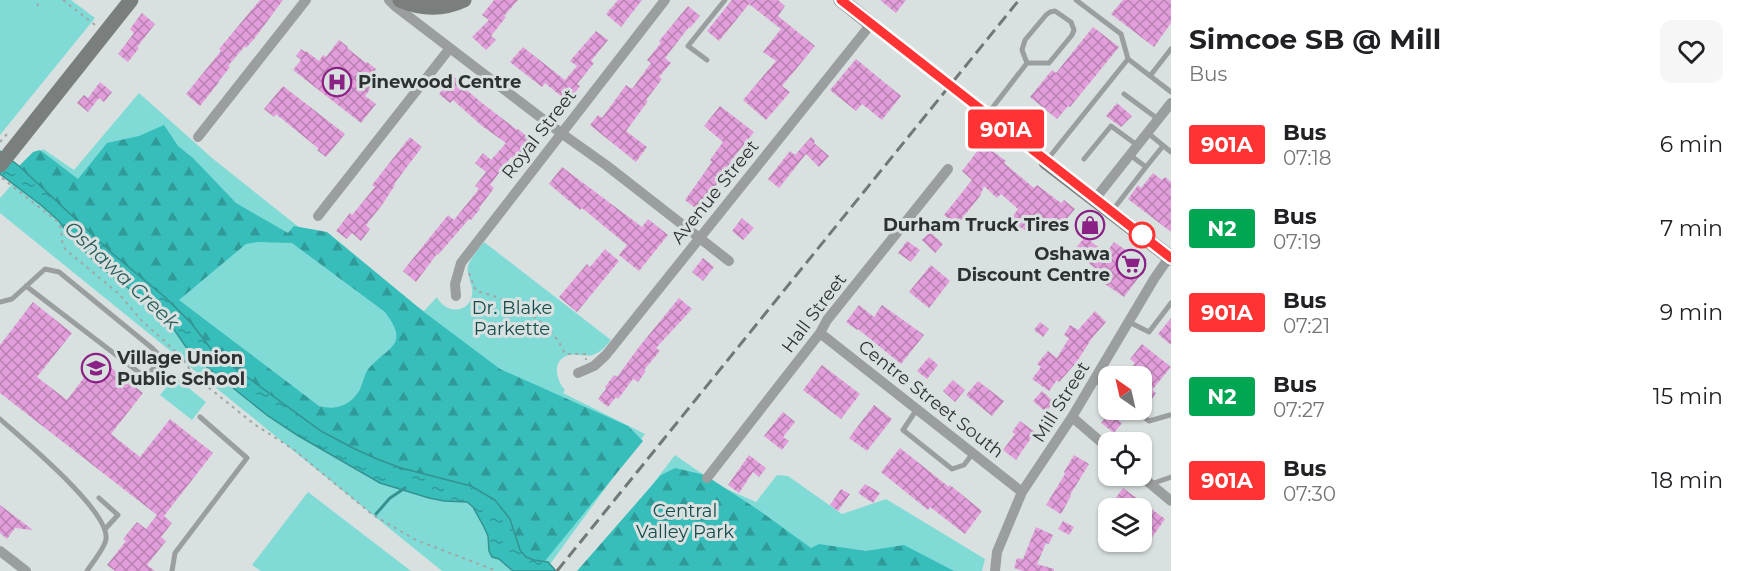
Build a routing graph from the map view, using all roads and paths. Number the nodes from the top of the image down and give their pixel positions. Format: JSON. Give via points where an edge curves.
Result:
{"nodes":[{"id":1,"x":41,"y":0,"type":"edge"},
{"id":2,"x":63,"y":0,"type":"edge"},
{"id":3,"x":131,"y":0,"type":"edge"},
{"id":4,"x":306,"y":0,"type":"edge"},
{"id":5,"x":389,"y":0,"type":"edge"},
{"id":6,"x":400,"y":0,"type":"edge"},
{"id":7,"x":464,"y":0,"type":"edge"},
{"id":8,"x":665,"y":0,"type":"edge"},
{"id":9,"x":725,"y":0,"type":"edge"},
{"id":10,"x":1076,"y":0,"type":"edge"},
{"id":11,"x":843,"y":1,"type":"edge"},
{"id":12,"x":37,"y":6,"type":"dead end"},
{"id":13,"x":871,"y":24,"type":"joint"},
{"id":14,"x":97,"y":27,"type":"dead end"},
{"id":15,"x":450,"y":48,"type":"junction"},
{"id":16,"x":1171,"y":49,"type":"edge"},
{"id":17,"x":1128,"y":59,"type":"junction"},
{"id":18,"x":707,"y":60,"type":"dead end"},
{"id":19,"x":1027,"y":63,"type":"junction"},
{"id":20,"x":1150,"y":76,"type":"junction"},
{"id":21,"x":1171,"y":92,"type":"edge"},
{"id":22,"x":1124,"y":94,"type":"dead end"},
{"id":23,"x":1171,"y":103,"type":"edge"},
{"id":24,"x":990,"y":116,"type":"dead end"},
{"id":25,"x":1158,"y":119,"type":"junction"},
{"id":26,"x":1148,"y":133,"type":"junction"},
{"id":27,"x":561,"y":134,"type":"junction"},
{"id":28,"x":198,"y":137,"type":"dead end"},
{"id":29,"x":11,"y":140,"type":"junction"},
{"id":30,"x":0,"y":142,"type":"edge"},
{"id":31,"x":1163,"y":146,"type":"junction"},
{"id":32,"x":1134,"y":150,"type":"junction"},
{"id":33,"x":1171,"y":152,"type":"edge"},
{"id":34,"x":1084,"y":159,"type":"dead end"},
{"id":35,"x":1046,"y":162,"type":"joint"},
{"id":36,"x":0,"y":165,"type":"edge"},
{"id":37,"x":1146,"y":167,"type":"junction"},
{"id":38,"x":948,"y":169,"type":"dead end"},
{"id":39,"x":0,"y":177,"type":"edge"},
{"id":40,"x":1095,"y":199,"type":"junction"},
{"id":41,"x":1111,"y":212,"type":"junction"},
{"id":42,"x":318,"y":216,"type":"dead end"},
{"id":43,"x":700,"y":237,"type":"junction"},
{"id":44,"x":1170,"y":257,"type":"edge"},
{"id":45,"x":729,"y":261,"type":"dead end"},
{"id":46,"x":457,"y":273,"type":"junction"},
{"id":47,"x":26,"y":286,"type":"junction"},
{"id":48,"x":456,"y":296,"type":"dead end"},
{"id":49,"x":0,"y":302,"type":"edge"},
{"id":50,"x":1171,"y":303,"type":"edge"},
{"id":51,"x":1129,"y":322,"type":"junction"},
{"id":52,"x":820,"y":333,"type":"junction"},
{"id":53,"x":582,"y":371,"type":"joint"},
{"id":54,"x":1095,"y":380,"type":"junction"},
{"id":55,"x":1098,"y":382,"type":"edge"},
{"id":56,"x":917,"y":409,"type":"junction"},
{"id":57,"x":1170,"y":415,"type":"edge"},
{"id":58,"x":200,"y":417,"type":"dead end"},
{"id":59,"x":1072,"y":417,"type":"junction"},
{"id":60,"x":0,"y":419,"type":"edge"},
{"id":61,"x":1148,"y":420,"type":"edge"},
{"id":62,"x":1098,"y":439,"type":"edge"},
{"id":63,"x":973,"y":453,"type":"junction"},
{"id":64,"x":1171,"y":477,"type":"edge"},
{"id":65,"x":707,"y":478,"type":"dead end"},
{"id":66,"x":1152,"y":483,"type":"edge"},
{"id":67,"x":1152,"y":484,"type":"edge"},
{"id":68,"x":1022,"y":492,"type":"junction"},
{"id":69,"x":99,"y":498,"type":"dead end"},
{"id":70,"x":1171,"y":501,"type":"edge"},
{"id":71,"x":106,"y":528,"type":"junction"},
{"id":72,"x":0,"y":551,"type":"edge"},
{"id":73,"x":26,"y":571,"type":"edge"},
{"id":74,"x":87,"y":571,"type":"edge"},
{"id":75,"x":172,"y":571,"type":"edge"},
{"id":76,"x":497,"y":571,"type":"edge"},
{"id":77,"x":995,"y":571,"type":"edge"}],
"edges":[{"from":1,"to":12,"type":"path"},
{"from":2,"to":14,"type":"path"},
{"from":3,"to":29,"type":"main road"},
{"from":4,"to":28,"type":"street"},
{"from":5,"to":15,"type":"street"},
{"from":6,"to":7,"type":"main road","via":[[431,8]]},
{"from":8,"to":27,"type":"street","name":"Royal Street"},
{"from":9,"to":18,"type":"lane","via":[[688,46]]},
{"from":10,"to":17,"type":"lane","via":[[1121,34]]},
{"from":11,"to":13,"type":"main road"},
{"from":13,"to":43,"type":"street","name":"Avenue Street"},
{"from":15,"to":27,"type":"street"},
{"from":15,"to":42,"type":"street"},
{"from":16,"to":20,"type":"lane"},
{"from":17,"to":20,"type":"lane"},
{"from":17,"to":35,"type":"lane"},
{"from":19,"to":19,"type":"lane","via":[[1049,63],[1072,35],[1071,22],[1055,11],[1046,15],[1025,40],[1022,50]]},
{"from":19,"to":24,"type":"lane"},
{"from":20,"to":21,"type":"lane"},
{"from":22,"to":25,"type":"lane"},
{"from":23,"to":25,"type":"street"},
{"from":25,"to":26,"type":"street"},
{"from":26,"to":31,"type":"lane"},
{"from":26,"to":32,"type":"street"},
{"from":27,"to":43,"type":"street"},
{"from":27,"to":46,"type":"street","name":"Royal Street"},
{"from":29,"to":30,"type":"path"},
{"from":29,"to":36,"type":"main road"},
{"from":31,"to":33,"type":"lane"},
{"from":31,"to":37,"type":"lane"},
{"from":32,"to":34,"type":"lane","via":[[1111,126]]},
{"from":32,"to":37,"type":"lane"},
{"from":32,"to":40,"type":"street"},
{"from":35,"to":40,"type":"main road"},
{"from":37,"to":41,"type":"lane"},
{"from":38,"to":52,"type":"street","name":"Hall Street"},
{"from":39,"to":76,"type":"path","via":[[58,222],[65,249],[119,294],[182,357],[193,375],[254,424],[293,449],[382,521],[416,540]]},
{"from":40,"to":41,"type":"main road"},
{"from":41,"to":44,"type":"main road"},
{"from":43,"to":45,"type":"street"},
{"from":43,"to":53,"type":"street","name":"Avenue Street","via":[[606,355]]},
{"from":44,"to":51,"type":"street","name":"Mill Street"},
{"from":46,"to":48,"type":"street","name":"Royal Street"},
{"from":46,"to":53,"type":"path","via":[[470,273],[476,291],[529,313],[551,332],[566,354],[586,354]]},
{"from":47,"to":47,"type":"lane","via":[[141,374],[147,374],[158,364],[159,356],[152,348],[59,272],[45,269]]},
{"from":47,"to":49,"type":"lane","via":[[12,299]]},
{"from":50,"to":51,"type":"lane","via":[[1149,332]]},
{"from":51,"to":54,"type":"street","name":"Mill Street"},
{"from":52,"to":56,"type":"street","name":"Centre Street South"},
{"from":52,"to":65,"type":"street","name":"Hall Street"},
{"from":54,"to":55,"type":"lane"},
{"from":54,"to":59,"type":"street","name":"Mill Street"},
{"from":56,"to":63,"type":"street","name":"Centre Street South"},
{"from":56,"to":63,"type":"lane","via":[[903,430],[952,469],[964,465]]},
{"from":57,"to":61,"type":"lane"},
{"from":58,"to":75,"type":"lane","via":[[248,458],[175,553]]},
{"from":59,"to":62,"type":"street"},
{"from":59,"to":68,"type":"street","name":"Mill Street"},
{"from":60,"to":71,"type":"lane","via":[[62,474]]},
{"from":63,"to":68,"type":"street","name":"Centre Street South"},
{"from":64,"to":66,"type":"lane"},
{"from":67,"to":70,"type":"street"},
{"from":68,"to":77,"type":"street","name":"Mill Street","via":[[997,552]]},
{"from":69,"to":71,"type":"lane","via":[[118,515]]},
{"from":71,"to":74,"type":"lane","via":[[106,541]]},
{"from":72,"to":73,"type":"street"}]}
